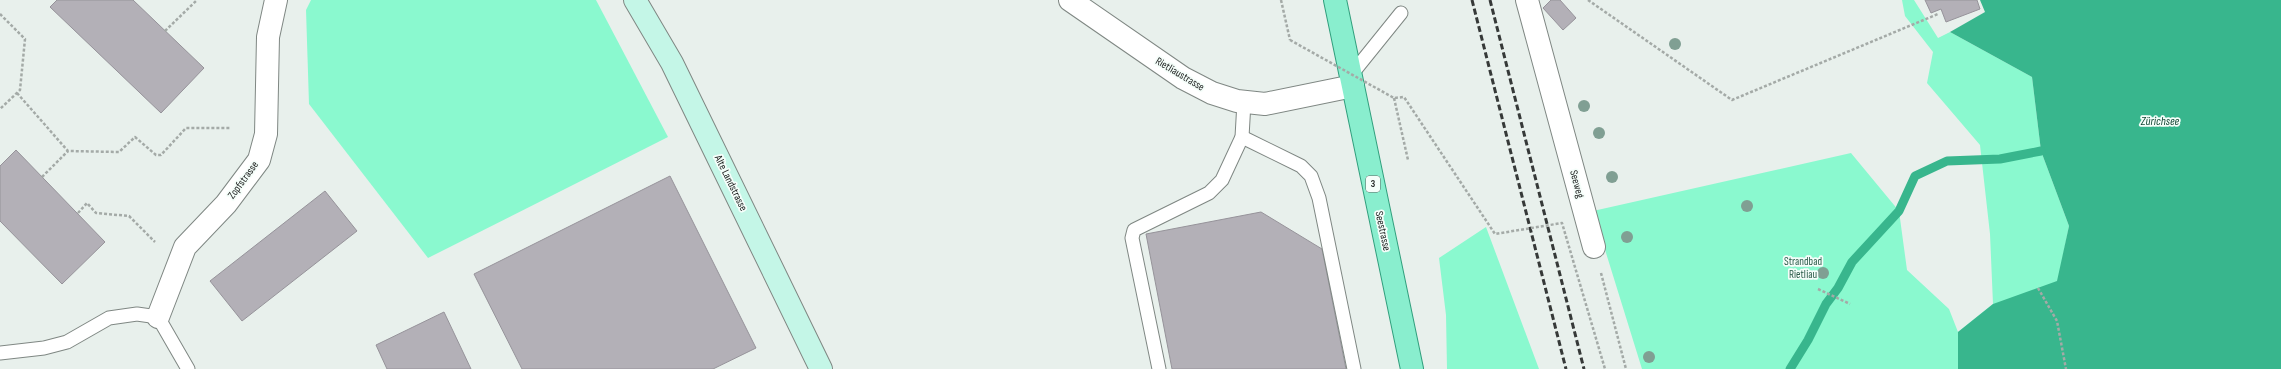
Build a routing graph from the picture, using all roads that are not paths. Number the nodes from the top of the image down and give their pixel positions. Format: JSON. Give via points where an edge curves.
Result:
{"nodes":[{"id":1,"x":276,"y":0,"type":"edge"},
{"id":2,"x":635,"y":0,"type":"edge"},
{"id":3,"x":1070,"y":0,"type":"edge"},
{"id":4,"x":1335,"y":0,"type":"edge"},
{"id":5,"x":1527,"y":0,"type":"edge"},
{"id":6,"x":1401,"y":13,"type":"dead end"},
{"id":7,"x":1352,"y":81,"type":"junction"},
{"id":8,"x":1244,"y":102,"type":"junction"},
{"id":9,"x":1242,"y":137,"type":"junction"},
{"id":10,"x":1594,"y":247,"type":"road end"},
{"id":11,"x":158,"y":317,"type":"junction"},
{"id":12,"x":0,"y":353,"type":"edge"},
{"id":13,"x":188,"y":369,"type":"edge"},
{"id":14,"x":821,"y":369,"type":"edge"},
{"id":15,"x":1159,"y":369,"type":"edge"},
{"id":16,"x":1354,"y":369,"type":"edge"},
{"id":17,"x":1412,"y":369,"type":"edge"}],
"edges":[{"from":1,"to":11,"type":"street","name":"Zopfstrasse","via":[[268,37],[266,134],[259,160],[226,204],[185,247]]},
{"from":2,"to":14,"type":"street","name":"Alte Landstrasse","via":[[672,63]]},
{"from":3,"to":8,"type":"street","name":"Rietliaustrasse","via":[[1183,78],[1212,93]]},
{"from":4,"to":7,"type":"main road","name":"Seestrasse","number":"3"},
{"from":5,"to":10,"type":"street","name":"Seeweg"},
{"from":6,"to":7,"type":"lane"},
{"from":7,"to":8,"type":"street","name":"Rietliaustrasse","via":[[1265,104]]},
{"from":7,"to":17,"type":"main road","name":"Seestrasse","number":"3"},
{"from":8,"to":9,"type":"lane"},
{"from":9,"to":15,"type":"lane","via":[[1222,180],[1209,193],[1134,230],[1132,238]]},
{"from":9,"to":16,"type":"lane","via":[[1301,166],[1311,176],[1319,198]]},
{"from":11,"to":12,"type":"lane","via":[[137,314],[109,318],[67,342],[44,348]]},
{"from":11,"to":13,"type":"lane"}]}
